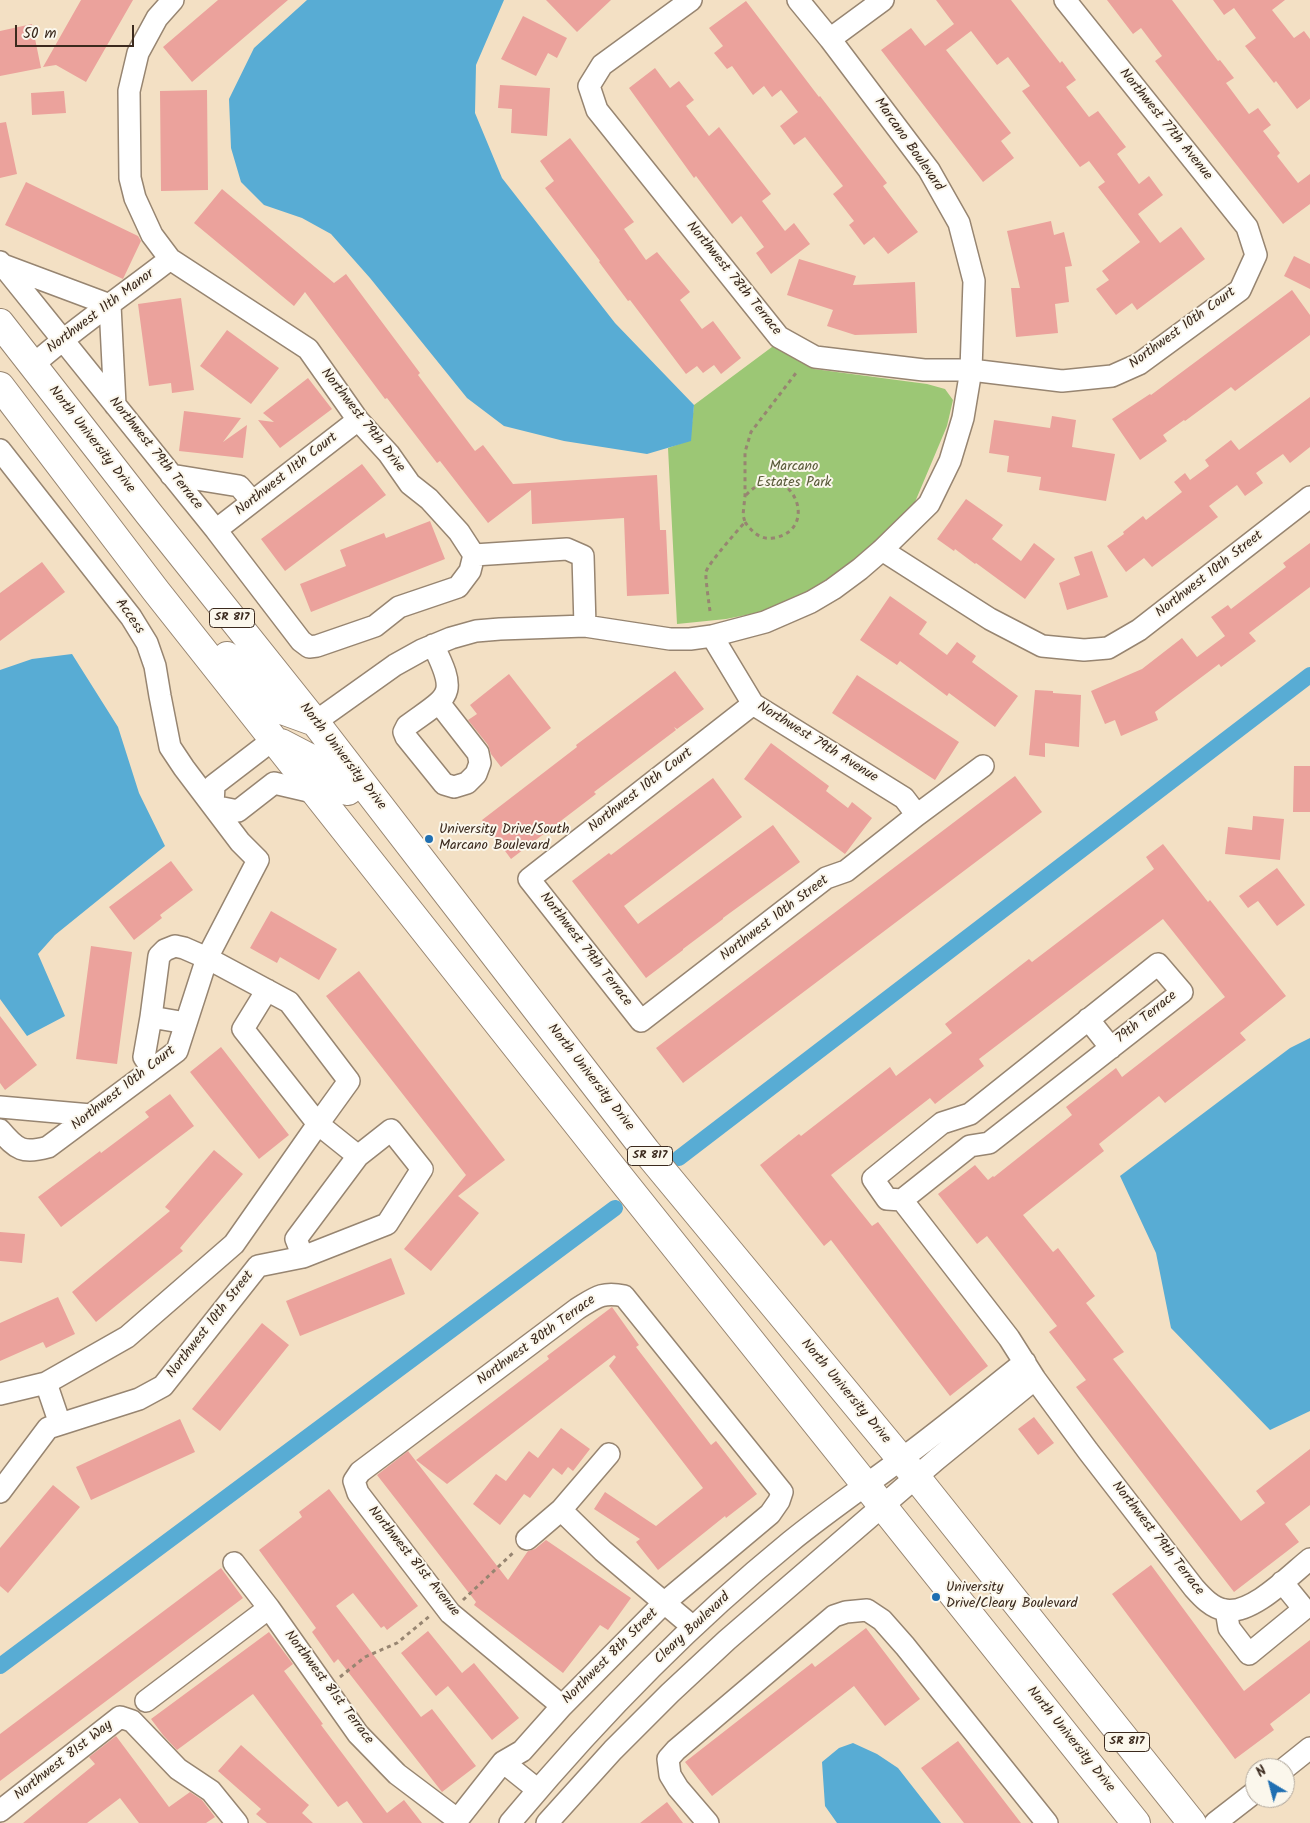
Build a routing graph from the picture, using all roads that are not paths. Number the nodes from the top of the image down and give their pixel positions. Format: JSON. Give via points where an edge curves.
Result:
{"nodes":[{"id":1,"x":173,"y":0,"type":"edge"},
{"id":2,"x":691,"y":0,"type":"edge"},
{"id":3,"x":798,"y":0,"type":"edge"},
{"id":4,"x":883,"y":0,"type":"edge"},
{"id":5,"x":1065,"y":0,"type":"edge"},
{"id":6,"x":830,"y":39,"type":"junction"},
{"id":7,"x":1256,"y":255,"type":"joint"},
{"id":8,"x":170,"y":259,"type":"junction"},
{"id":9,"x":1,"y":264,"type":"edge"},
{"id":10,"x":110,"y":305,"type":"junction"},
{"id":11,"x":0,"y":323,"type":"edge"},
{"id":12,"x":63,"y":339,"type":"junction"},
{"id":13,"x":33,"y":365,"type":"junction"},
{"id":14,"x":971,"y":370,"type":"junction"},
{"id":15,"x":8,"y":396,"type":"edge"},
{"id":16,"x":59,"y":399,"type":"junction"},
{"id":17,"x":115,"y":404,"type":"junction"},
{"id":18,"x":358,"y":420,"type":"junction"},
{"id":19,"x":0,"y":450,"type":"edge"},
{"id":20,"x":171,"y":475,"type":"junction"},
{"id":21,"x":1310,"y":497,"type":"edge"},
{"id":22,"x":252,"y":501,"type":"junction"},
{"id":23,"x":216,"y":530,"type":"junction"},
{"id":24,"x":882,"y":550,"type":"junction"},
{"id":25,"x":474,"y":555,"type":"junction"},
{"id":26,"x":156,"y":591,"type":"junction"},
{"id":27,"x":585,"y":626,"type":"junction"},
{"id":28,"x":712,"y":636,"type":"junction"},
{"id":29,"x":434,"y":645,"type":"junction"},
{"id":30,"x":439,"y":703,"type":"dead end"},
{"id":31,"x":753,"y":704,"type":"junction"},
{"id":32,"x":315,"y":722,"type":"junction"},
{"id":33,"x":274,"y":739,"type":"junction"},
{"id":34,"x":983,"y":766,"type":"dead end"},
{"id":35,"x":317,"y":793,"type":"junction"},
{"id":36,"x":212,"y":806,"type":"junction"},
{"id":37,"x":917,"y":815,"type":"junction"},
{"id":38,"x":258,"y":860,"type":"joint"},
{"id":39,"x":529,"y":879,"type":"joint"},
{"id":40,"x":475,"y":930,"type":"junction"},
{"id":41,"x":207,"y":958,"type":"junction"},
{"id":42,"x":267,"y":990,"type":"junction"},
{"id":43,"x":151,"y":1017,"type":"junction"},
{"id":44,"x":1088,"y":1019,"type":"junction"},
{"id":45,"x":641,"y":1021,"type":"joint"},
{"id":46,"x":186,"y":1023,"type":"junction"},
{"id":47,"x":1111,"y":1048,"type":"junction"},
{"id":48,"x":152,"y":1069,"type":"junction"},
{"id":49,"x":0,"y":1107,"type":"edge"},
{"id":50,"x":91,"y":1115,"type":"junction"},
{"id":51,"x":958,"y":1118,"type":"junction"},
{"id":52,"x":318,"y":1124,"type":"junction"},
{"id":53,"x":0,"y":1130,"type":"edge"},
{"id":54,"x":970,"y":1146,"type":"junction"},
{"id":55,"x":358,"y":1156,"type":"junction"},
{"id":56,"x":902,"y":1200,"type":"junction"},
{"id":57,"x":234,"y":1244,"type":"junction"},
{"id":58,"x":303,"y":1257,"type":"junction"},
{"id":59,"x":258,"y":1266,"type":"junction"},
{"id":60,"x":1030,"y":1370,"type":"junction"},
{"id":61,"x":46,"y":1383,"type":"junction"},
{"id":62,"x":0,"y":1394,"type":"edge"},
{"id":63,"x":54,"y":1426,"type":"junction"},
{"id":64,"x":609,"y":1454,"type":"dead end"},
{"id":65,"x":908,"y":1468,"type":"junction"},
{"id":66,"x":866,"y":1485,"type":"junction"},
{"id":67,"x":0,"y":1492,"type":"edge"},
{"id":68,"x":358,"y":1493,"type":"joint"},
{"id":69,"x":779,"y":1501,"type":"joint"},
{"id":70,"x":883,"y":1506,"type":"junction"},
{"id":71,"x":561,"y":1510,"type":"junction"},
{"id":72,"x":528,"y":1539,"type":"road end"},
{"id":73,"x":1310,"y":1559,"type":"edge"},
{"id":74,"x":234,"y":1562,"type":"dead end"},
{"id":75,"x":1282,"y":1582,"type":"junction"},
{"id":76,"x":665,"y":1602,"type":"junction"},
{"id":77,"x":269,"y":1608,"type":"junction"},
{"id":78,"x":1226,"y":1610,"type":"junction"},
{"id":79,"x":693,"y":1627,"type":"junction"},
{"id":80,"x":146,"y":1701,"type":"dead end"},
{"id":81,"x":562,"y":1706,"type":"junction"},
{"id":82,"x":1310,"y":1748,"type":"edge"},
{"id":83,"x":1295,"y":1760,"type":"edge"},
{"id":84,"x":503,"y":1762,"type":"junction"},
{"id":85,"x":538,"y":1790,"type":"junction"},
{"id":86,"x":1245,"y":1800,"type":"edge"},
{"id":87,"x":0,"y":1811,"type":"edge"},
{"id":88,"x":528,"y":1815,"type":"edge"},
{"id":89,"x":456,"y":1821,"type":"edge"},
{"id":90,"x":555,"y":1821,"type":"edge"},
{"id":91,"x":237,"y":1823,"type":"edge"},
{"id":92,"x":510,"y":1823,"type":"edge"},
{"id":93,"x":708,"y":1823,"type":"edge"},
{"id":94,"x":1047,"y":1823,"type":"edge"},
{"id":95,"x":1136,"y":1823,"type":"edge"},
{"id":96,"x":1192,"y":1823,"type":"edge"},
{"id":97,"x":1215,"y":1823,"type":"edge"}],
"edges":[{"from":1,"to":8,"type":"street","name":"Northwest 79th Drive","via":[[156,18],[141,47],[129,91],[130,178],[135,198],[152,235]]},
{"from":2,"to":14,"type":"street","name":"Northwest 78th Terrace","via":[[602,65],[589,86],[597,110],[779,336],[815,357],[924,370]]},
{"from":3,"to":6,"type":"street","name":"Marcano Boulevard"},
{"from":4,"to":6,"type":"street"},
{"from":5,"to":7,"type":"street","name":"Northwest 77th Avenue","via":[[1247,228]]},
{"from":6,"to":14,"type":"street","name":"Marcano Boulevard","via":[[929,170],[959,223],[974,281]]},
{"from":7,"to":14,"type":"street","name":"Northwest 10th Court","via":[[1240,290],[1139,364],[1112,376],[1062,381]]},
{"from":8,"to":10,"type":"street","name":"Northwest 11th Manor"},
{"from":8,"to":18,"type":"street","name":"Northwest 79th Drive","via":[[308,349]]},
{"from":9,"to":10,"type":"street"},
{"from":9,"to":12,"type":"street","name":"Northwest 79th Terrace"},
{"from":10,"to":12,"type":"street","name":"Northwest 11th Manor"},
{"from":10,"to":17,"type":"street"},
{"from":11,"to":13,"type":"main road","name":"North University Drive","number":"SR 817"},
{"from":12,"to":13,"type":"street","name":"Northwest 11th Manor"},
{"from":12,"to":17,"type":"street","name":"Northwest 79th Terrace"},
{"from":13,"to":16,"type":"main road","name":"North University Drive","number":"SR 817"},
{"from":14,"to":24,"type":"street","name":"Marcano Boulevard","via":[[963,418],[950,461],[929,504]]},
{"from":15,"to":16,"type":"main road"},
{"from":15,"to":26,"type":"main road","name":"North University Drive","number":"SR 817"},
{"from":16,"to":32,"type":"main road","name":"North University Drive","number":"SR 817"},
{"from":17,"to":20,"type":"street","name":"Northwest 79th Terrace"},
{"from":18,"to":22,"type":"street","name":"Northwest 11th Court"},
{"from":18,"to":25,"type":"street","name":"Northwest 79th Drive","via":[[389,454],[410,484],[429,498],[459,532]]},
{"from":19,"to":36,"type":"street","name":"Access","via":[[147,643],[155,666],[170,746]]},
{"from":20,"to":22,"type":"street","via":[[239,486]]},
{"from":20,"to":23,"type":"street","name":"Northwest 79th Terrace"},
{"from":21,"to":24,"type":"street","name":"Northwest 10th Street","via":[[1139,630],[1108,648],[1084,650],[1042,646],[990,619]]},
{"from":22,"to":23,"type":"street","name":"Northwest 11th Court"},
{"from":23,"to":25,"type":"street","name":"Northwest 79th Terrace","via":[[301,641],[309,647],[375,626],[399,607],[458,587],[470,570]]},
{"from":24,"to":28,"type":"street","name":"Marcano Boulevard","via":[[833,589],[811,602],[764,622]]},
{"from":25,"to":27,"type":"street","via":[[567,549],[583,556]]},
{"from":26,"to":32,"type":"main road","via":[[179,606],[279,708]]},
{"from":26,"to":33,"type":"main road","name":"North University Drive","number":"SR 817"},
{"from":27,"to":28,"type":"street","name":"Marcano Boulevard","via":[[670,639]]},
{"from":27,"to":29,"type":"street","name":"Marcano Boulevard","via":[[476,631]]},
{"from":28,"to":31,"type":"street","name":"Northwest 79th Avenue"},
{"from":29,"to":30,"type":"street","via":[[448,680],[447,690]]},
{"from":29,"to":32,"type":"street","name":"Marcano Boulevard","via":[[395,665]]},
{"from":31,"to":37,"type":"street","name":"Northwest 79th Avenue","via":[[904,798]]},
{"from":31,"to":39,"type":"street","name":"Northwest 10th Court"},
{"from":32,"to":40,"type":"main road","name":"North University Drive","number":"SR 817"},
{"from":33,"to":35,"type":"main road","name":"North University Drive","number":"SR 817"},
{"from":33,"to":36,"type":"street","via":[[214,785]]},
{"from":33,"to":40,"type":"main road","via":[[329,768],[457,924]]},
{"from":34,"to":37,"type":"street","name":"Northwest 10th Street"},
{"from":35,"to":36,"type":"street","via":[[274,783],[238,811]]},
{"from":35,"to":66,"type":"main road","name":"North University Drive","number":"SR 817"},
{"from":36,"to":38,"type":"street","name":"Access"},
{"from":37,"to":45,"type":"street","name":"Northwest 10th Street","via":[[846,871],[826,878]]},
{"from":38,"to":41,"type":"street","name":"Northwest 10th Court"},
{"from":39,"to":45,"type":"street","name":"Northwest 79th Terrace"},
{"from":40,"to":65,"type":"main road","name":"North University Drive","number":"SR 817","via":[[646,1151]]},
{"from":41,"to":42,"type":"street"},
{"from":41,"to":43,"type":"street","via":[[175,946],[159,956]]},
{"from":41,"to":46,"type":"street","name":"Northwest 10th Court"},
{"from":42,"to":52,"type":"street","via":[[243,1029]]},
{"from":42,"to":52,"type":"street","via":[[289,1002],[349,1081]]},
{"from":43,"to":46,"type":"street"},
{"from":43,"to":48,"type":"street","via":[[144,1057]]},
{"from":44,"to":47,"type":"street"},
{"from":44,"to":47,"type":"street","name":"79th Terrace","via":[[1158,964],[1182,992]]},
{"from":44,"to":51,"type":"street","name":"79th Terrace","via":[[970,1114]]},
{"from":46,"to":48,"type":"street","name":"Northwest 10th Court","via":[[177,1051]]},
{"from":47,"to":54,"type":"street","name":"79th Terrace","via":[[989,1143]]},
{"from":48,"to":50,"type":"street","name":"Northwest 10th Court"},
{"from":49,"to":50,"type":"street"},
{"from":50,"to":53,"type":"street","name":"Northwest 10th Court","via":[[48,1147],[31,1152],[12,1145]]},
{"from":51,"to":54,"type":"street"},
{"from":51,"to":56,"type":"street","name":"79th Terrace","via":[[942,1123],[873,1179],[887,1198]]},
{"from":52,"to":55,"type":"street"},
{"from":52,"to":57,"type":"street"},
{"from":54,"to":56,"type":"street","name":"79th Terrace"},
{"from":55,"to":58,"type":"street","via":[[296,1239]]},
{"from":55,"to":58,"type":"street","name":"Northwest 10th Street","via":[[391,1130],[422,1168],[386,1224]]},
{"from":56,"to":60,"type":"street","name":"Northwest 79th Terrace"},
{"from":57,"to":59,"type":"street"},
{"from":57,"to":61,"type":"street","via":[[127,1337]]},
{"from":58,"to":59,"type":"street","name":"Northwest 10th Street"},
{"from":59,"to":63,"type":"street","name":"Northwest 10th Street","via":[[163,1386],[139,1399]]},
{"from":60,"to":65,"type":"street"},
{"from":60,"to":78,"type":"street","name":"Northwest 79th Terrace","via":[[1194,1588],[1214,1606]]},
{"from":61,"to":62,"type":"street"},
{"from":61,"to":63,"type":"street"},
{"from":63,"to":67,"type":"street"},
{"from":64,"to":71,"type":"street"},
{"from":65,"to":66,"type":"street","name":"Cleary Boulevard"},
{"from":65,"to":70,"type":"street"},
{"from":65,"to":96,"type":"main road","name":"North University Drive","number":"SR 817"},
{"from":66,"to":70,"type":"main road","name":"North University Drive","number":"SR 817"},
{"from":66,"to":79,"type":"street","name":"Cleary Boulevard","via":[[790,1542]]},
{"from":68,"to":69,"type":"street","name":"Northwest 80th Terrace","via":[[354,1481],[360,1472],[577,1310],[610,1293],[624,1296],[782,1492]]},
{"from":68,"to":81,"type":"street","name":"Northwest 81st Avenue","via":[[447,1609]]},
{"from":69,"to":76,"type":"street","name":"Northwest 8th Street","via":[[770,1514]]},
{"from":70,"to":90,"type":"street","via":[[670,1693],[613,1750]]},
{"from":70,"to":95,"type":"main road","name":"North University Drive","number":"SR 817"},
{"from":71,"to":72,"type":"street"},
{"from":71,"to":76,"type":"street","via":[[602,1551]]},
{"from":73,"to":75,"type":"street"},
{"from":74,"to":77,"type":"street","name":"Northwest 81st Terrace"},
{"from":75,"to":78,"type":"street","via":[[1256,1603]]},
{"from":75,"to":78,"type":"street","via":[[1304,1609],[1248,1654],[1229,1628]]},
{"from":76,"to":79,"type":"street"},
{"from":76,"to":81,"type":"street","name":"Northwest 8th Street"},
{"from":77,"to":80,"type":"street"},
{"from":77,"to":89,"type":"street","name":"Northwest 81st Terrace","via":[[358,1734],[398,1774]]},
{"from":79,"to":85,"type":"street","name":"Cleary Boulevard","via":[[622,1696]]},
{"from":81,"to":84,"type":"street","name":"Northwest 8th Street","via":[[522,1751]]},
{"from":82,"to":83,"type":"street"},
{"from":84,"to":85,"type":"street"},
{"from":84,"to":89,"type":"street","name":"Northwest 8th Street"},
{"from":85,"to":88,"type":"street","name":"Cleary Boulevard"},
{"from":86,"to":97,"type":"street"},
{"from":87,"to":91,"type":"street","name":"Northwest 81st Way","via":[[120,1717],[132,1721],[178,1769],[211,1791]]},
{"from":88,"to":90,"type":"street"},
{"from":88,"to":92,"type":"street","name":"Cleary Boulevard"},
{"from":93,"to":94,"type":"street","via":[[670,1775],[668,1758],[834,1616],[867,1610],[882,1620],[905,1646]]}]}
